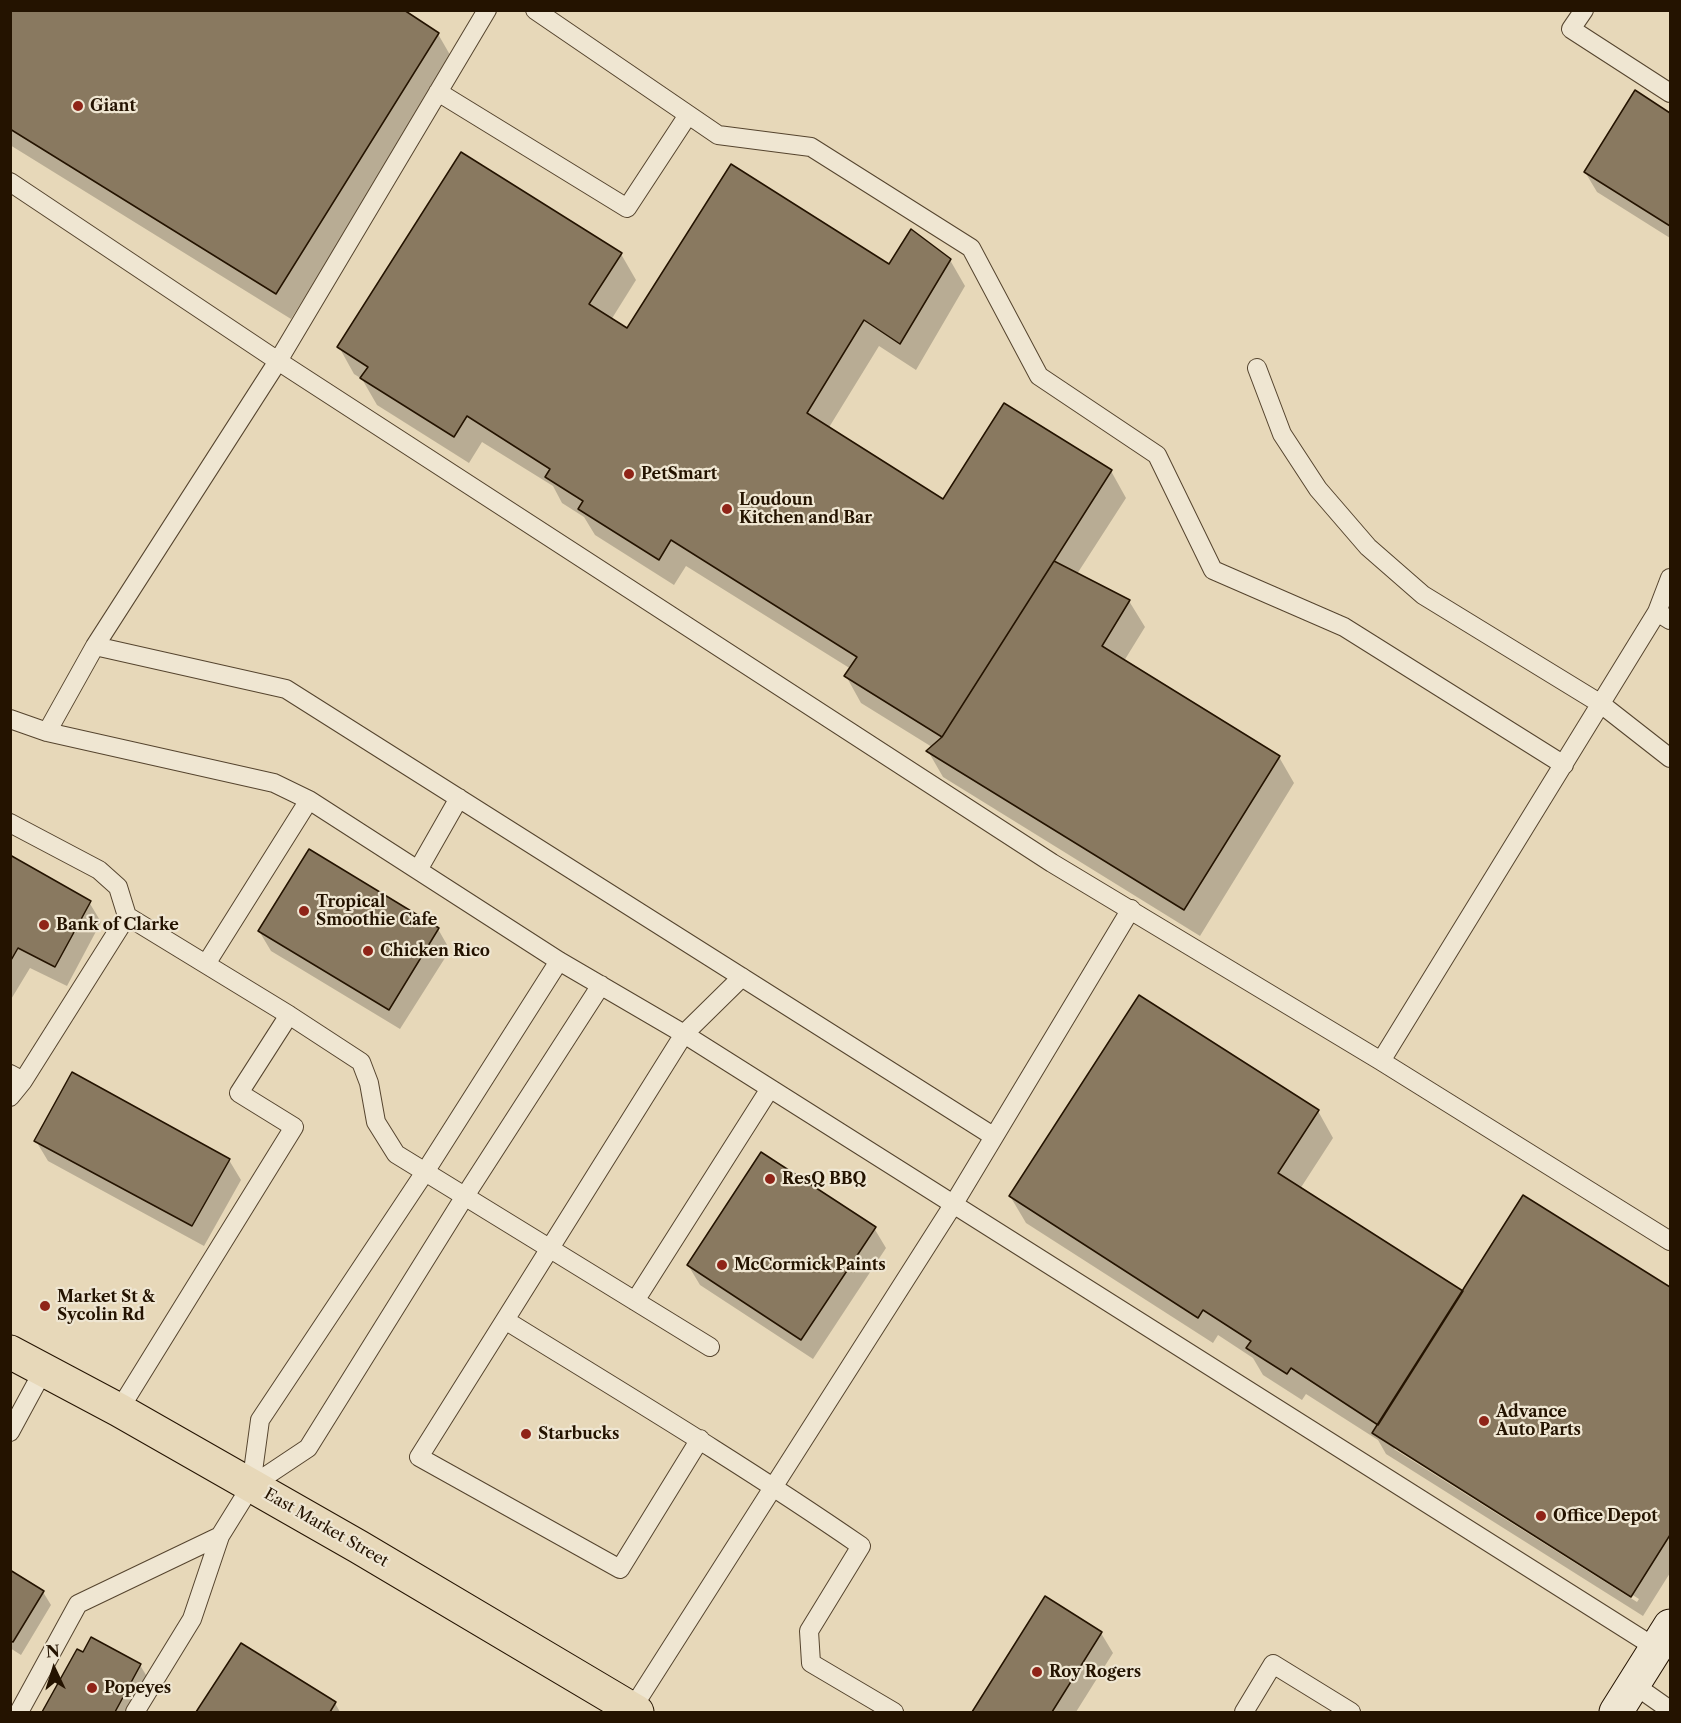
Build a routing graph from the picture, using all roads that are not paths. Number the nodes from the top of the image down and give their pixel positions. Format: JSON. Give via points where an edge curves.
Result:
{"nodes":[{"id":1,"x":487,"y":10,"type":"edge"},
{"id":2,"x":535,"y":10,"type":"edge"},
{"id":3,"x":1584,"y":10,"type":"edge"},
{"id":4,"x":438,"y":92,"type":"junction"},
{"id":5,"x":1671,"y":93,"type":"edge"},
{"id":6,"x":688,"y":115,"type":"junction"},
{"id":7,"x":10,"y":182,"type":"edge"},
{"id":8,"x":278,"y":361,"type":"junction"},
{"id":9,"x":1257,"y":368,"type":"dead end"},
{"id":10,"x":1671,"y":578,"type":"edge"},
{"id":11,"x":1664,"y":616,"type":"edge"},
{"id":12,"x":94,"y":646,"type":"junction"},
{"id":13,"x":1601,"y":704,"type":"junction"},
{"id":14,"x":10,"y":719,"type":"edge"},
{"id":15,"x":47,"y":732,"type":"junction"},
{"id":16,"x":1671,"y":758,"type":"edge"},
{"id":17,"x":1564,"y":765,"type":"junction"},
{"id":18,"x":459,"y":798,"type":"junction"},
{"id":19,"x":309,"y":800,"type":"junction"},
{"id":20,"x":10,"y":823,"type":"edge"},
{"id":21,"x":418,"y":870,"type":"junction"},
{"id":22,"x":1131,"y":909,"type":"junction"},
{"id":23,"x":127,"y":916,"type":"junction"},
{"id":24,"x":559,"y":961,"type":"junction"},
{"id":25,"x":206,"y":964,"type":"junction"},
{"id":26,"x":742,"y":977,"type":"junction"},
{"id":27,"x":601,"y":985,"type":"junction"},
{"id":28,"x":289,"y":1015,"type":"junction"},
{"id":29,"x":684,"y":1034,"type":"junction"},
{"id":30,"x":1381,"y":1061,"type":"junction"},
{"id":31,"x":17,"y":1077,"type":"edge"},
{"id":32,"x":769,"y":1090,"type":"junction"},
{"id":33,"x":10,"y":1097,"type":"edge"},
{"id":34,"x":993,"y":1136,"type":"junction"},
{"id":35,"x":425,"y":1172,"type":"junction"},
{"id":36,"x":465,"y":1196,"type":"junction"},
{"id":37,"x":953,"y":1205,"type":"junction"},
{"id":38,"x":1671,"y":1241,"type":"edge"},
{"id":39,"x":549,"y":1248,"type":"junction"},
{"id":40,"x":635,"y":1301,"type":"junction"},
{"id":41,"x":505,"y":1320,"type":"junction"},
{"id":42,"x":710,"y":1347,"type":"dead end"},
{"id":43,"x":10,"y":1352,"type":"edge"},
{"id":44,"x":43,"y":1371,"type":"junction"},
{"id":45,"x":119,"y":1410,"type":"junction"},
{"id":46,"x":10,"y":1432,"type":"edge"},
{"id":47,"x":700,"y":1439,"type":"junction"},
{"id":48,"x":251,"y":1486,"type":"junction"},
{"id":49,"x":774,"y":1486,"type":"junction"},
{"id":50,"x":220,"y":1536,"type":"junction"},
{"id":51,"x":1663,"y":1637,"type":"edge"},
{"id":52,"x":1633,"y":1684,"type":"junction"},
{"id":53,"x":1671,"y":1710,"type":"edge"},
{"id":54,"x":631,"y":1712,"type":"edge"},
{"id":55,"x":18,"y":1713,"type":"edge"},
{"id":56,"x":135,"y":1713,"type":"edge"},
{"id":57,"x":894,"y":1713,"type":"edge"},
{"id":58,"x":1244,"y":1713,"type":"edge"},
{"id":59,"x":1351,"y":1713,"type":"edge"},
{"id":60,"x":1616,"y":1713,"type":"edge"}],
"edges":[{"from":1,"to":4,"type":"lane"},
{"from":2,"to":6,"type":"lane"},
{"from":3,"to":5,"type":"lane","via":[[1571,29]]},
{"from":4,"to":6,"type":"lane","via":[[627,208]]},
{"from":4,"to":8,"type":"lane"},
{"from":6,"to":17,"type":"lane","via":[[718,135],[811,147],[971,248],[1039,376],[1157,455],[1213,570],[1344,627]]},
{"from":7,"to":8,"type":"lane"},
{"from":8,"to":12,"type":"lane"},
{"from":8,"to":22,"type":"lane","via":[[1042,856]]},
{"from":9,"to":13,"type":"lane","via":[[1282,434],[1318,489],[1368,547],[1423,595]]},
{"from":10,"to":11,"type":"lane"},
{"from":11,"to":13,"type":"lane"},
{"from":12,"to":15,"type":"lane"},
{"from":12,"to":18,"type":"lane","via":[[286,689]]},
{"from":13,"to":16,"type":"lane"},
{"from":13,"to":17,"type":"lane"},
{"from":14,"to":15,"type":"lane"},
{"from":15,"to":19,"type":"lane","via":[[274,783]]},
{"from":17,"to":30,"type":"lane"},
{"from":18,"to":21,"type":"lane"},
{"from":18,"to":26,"type":"lane"},
{"from":19,"to":21,"type":"lane"},
{"from":19,"to":25,"type":"lane"},
{"from":20,"to":23,"type":"lane","via":[[99,870],[118,887]]},
{"from":21,"to":24,"type":"lane"},
{"from":22,"to":30,"type":"lane"},
{"from":22,"to":34,"type":"lane"},
{"from":23,"to":25,"type":"lane"},
{"from":23,"to":31,"type":"lane"},
{"from":24,"to":27,"type":"lane"},
{"from":24,"to":35,"type":"lane"},
{"from":25,"to":28,"type":"lane"},
{"from":26,"to":29,"type":"lane"},
{"from":26,"to":34,"type":"lane"},
{"from":27,"to":29,"type":"lane"},
{"from":27,"to":36,"type":"lane"},
{"from":28,"to":35,"type":"lane","via":[[361,1062],[376,1122],[396,1154]]},
{"from":28,"to":45,"type":"lane","via":[[239,1093],[294,1127]]},
{"from":29,"to":32,"type":"lane"},
{"from":29,"to":39,"type":"lane"},
{"from":30,"to":38,"type":"lane"},
{"from":31,"to":33,"type":"lane"},
{"from":32,"to":37,"type":"lane"},
{"from":32,"to":40,"type":"lane"},
{"from":34,"to":37,"type":"lane"},
{"from":35,"to":36,"type":"lane"},
{"from":35,"to":48,"type":"lane","via":[[260,1420]]},
{"from":36,"to":39,"type":"lane"},
{"from":36,"to":48,"type":"lane","via":[[308,1448]]},
{"from":37,"to":49,"type":"lane"},
{"from":37,"to":51,"type":"lane"},
{"from":39,"to":40,"type":"lane"},
{"from":39,"to":41,"type":"lane"},
{"from":40,"to":42,"type":"lane"},
{"from":41,"to":47,"type":"lane"},
{"from":41,"to":47,"type":"lane","via":[[419,1457],[620,1569]]},
{"from":43,"to":44,"type":"main road","name":"East Market Street"},
{"from":44,"to":45,"type":"main road","name":"East Market Street"},
{"from":44,"to":46,"type":"lane"},
{"from":45,"to":48,"type":"main road","name":"East Market Street"},
{"from":47,"to":49,"type":"lane"},
{"from":48,"to":50,"type":"lane"},
{"from":48,"to":54,"type":"main road","name":"East Market Street","via":[[359,1546]]},
{"from":49,"to":54,"type":"lane"},
{"from":49,"to":57,"type":"lane","via":[[861,1546],[809,1631],[811,1663]]},
{"from":50,"to":55,"type":"lane","via":[[78,1604]]},
{"from":50,"to":56,"type":"lane","via":[[192,1619]]},
{"from":51,"to":52,"type":"main road"},
{"from":52,"to":53,"type":"lane"},
{"from":52,"to":60,"type":"main road"},
{"from":58,"to":59,"type":"lane","via":[[1273,1664]]}]}
